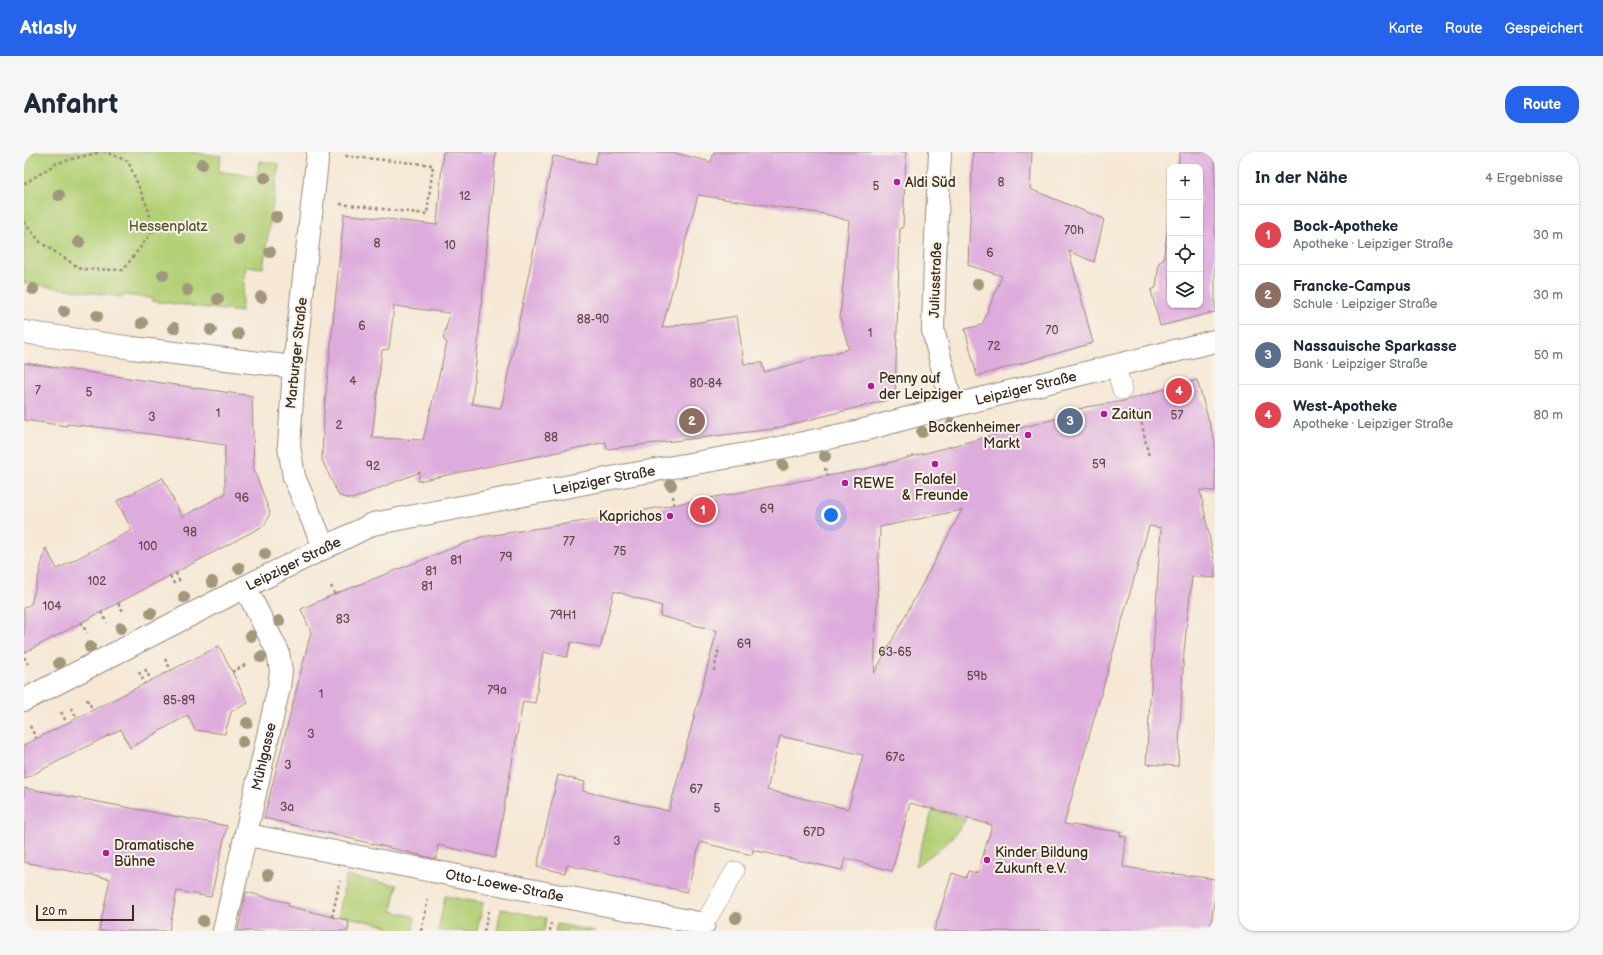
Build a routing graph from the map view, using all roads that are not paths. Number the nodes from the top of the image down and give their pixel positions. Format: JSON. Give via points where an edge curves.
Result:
{"nodes":[{"id":1,"x":318,"y":152,"type":"edge"},
{"id":2,"x":940,"y":152,"type":"edge"},
{"id":3,"x":24,"y":332,"type":"edge"},
{"id":4,"x":1215,"y":341,"type":"edge"},
{"id":5,"x":1116,"y":366,"type":"junction"},
{"id":6,"x":294,"y":367,"type":"junction"},
{"id":7,"x":1122,"y":390,"type":"dead end"},
{"id":8,"x":952,"y":406,"type":"junction"},
{"id":9,"x":324,"y":548,"type":"junction"},
{"id":10,"x":245,"y":586,"type":"junction"},
{"id":11,"x":24,"y":700,"type":"edge"},
{"id":12,"x":246,"y":833,"type":"junction"},
{"id":13,"x":734,"y":871,"type":"dead end"},
{"id":14,"x":704,"y":924,"type":"joint"},
{"id":15,"x":224,"y":931,"type":"edge"}],
"edges":[{"from":1,"to":6,"type":"street","name":"Marburger Straße"},
{"from":2,"to":8,"type":"street","name":"Juliusstraße","via":[[933,330]]},
{"from":3,"to":6,"type":"street"},
{"from":4,"to":5,"type":"street","name":"Leipziger Straße"},
{"from":5,"to":7,"type":"lane"},
{"from":5,"to":8,"type":"street","name":"Leipziger Straße"},
{"from":6,"to":9,"type":"street","name":"Marburger Straße","via":[[288,432],[290,460],[303,501]]},
{"from":8,"to":9,"type":"street","name":"Leipziger Straße","via":[[856,432],[770,450],[373,524]]},
{"from":9,"to":10,"type":"street","name":"Leipziger Straße"},
{"from":10,"to":11,"type":"street","name":"Leipziger Straße"},
{"from":10,"to":12,"type":"street","name":"Mühlgasse","via":[[278,652],[281,671]]},
{"from":12,"to":14,"type":"street","name":"Otto-Loewe-Straße"},
{"from":12,"to":15,"type":"street","name":"Mühlgasse"},
{"from":13,"to":14,"type":"lane","name":"Otto-Loewe-Straße"}]}
